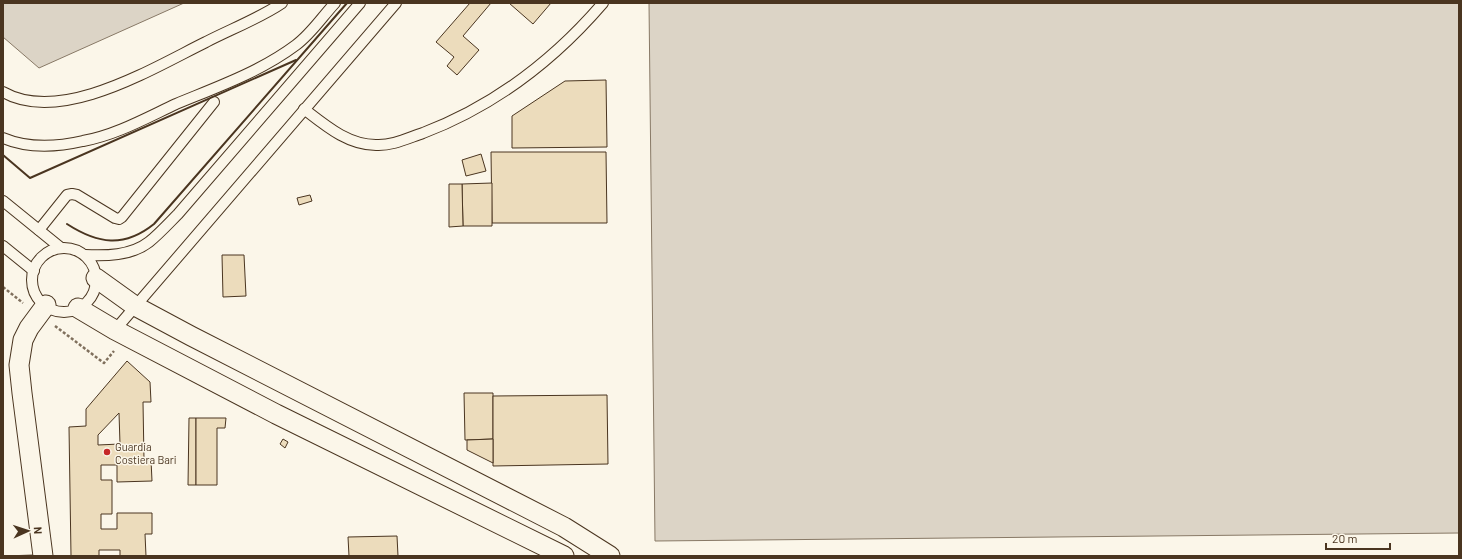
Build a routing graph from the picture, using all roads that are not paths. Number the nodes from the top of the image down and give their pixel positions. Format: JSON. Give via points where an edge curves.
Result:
{"nodes":[{"id":1,"x":282,"y":3,"type":"edge"},
{"id":2,"x":335,"y":3,"type":"edge"},
{"id":3,"x":360,"y":3,"type":"edge"},
{"id":4,"x":396,"y":3,"type":"edge"},
{"id":5,"x":603,"y":3,"type":"edge"},
{"id":6,"x":3,"y":92,"type":"edge"},
{"id":7,"x":214,"y":102,"type":"dead end"},
{"id":8,"x":304,"y":110,"type":"junction"},
{"id":9,"x":3,"y":138,"type":"edge"},
{"id":10,"x":3,"y":201,"type":"edge"},
{"id":11,"x":40,"y":230,"type":"junction"},
{"id":12,"x":3,"y":246,"type":"edge"},
{"id":13,"x":61,"y":248,"type":"junction"},
{"id":14,"x":84,"y":255,"type":"junction"},
{"id":15,"x":34,"y":271,"type":"junction"},
{"id":16,"x":96,"y":278,"type":"junction"},
{"id":17,"x":46,"y":305,"type":"junction"},
{"id":18,"x":135,"y":306,"type":"junction"},
{"id":19,"x":78,"y":308,"type":"junction"},
{"id":20,"x":115,"y":330,"type":"junction"},
{"id":21,"x":43,"y":556,"type":"edge"},
{"id":22,"x":564,"y":556,"type":"edge"},
{"id":23,"x":610,"y":556,"type":"edge"}],
"edges":[{"from":1,"to":6,"type":"lane","via":[[122,83],[91,94],[70,100],[29,100],[12,97]]},
{"from":2,"to":9,"type":"lane","via":[[305,37],[269,63],[113,133],[66,145],[45,146]]},
{"from":3,"to":14,"type":"lane","via":[[178,214],[149,242],[114,255]]},
{"from":4,"to":8,"type":"lane"},
{"from":5,"to":8,"type":"lane","via":[[570,39],[511,87],[439,127],[400,142],[377,146],[355,142]]},
{"from":7,"to":11,"type":"lane","via":[[122,217],[115,218],[78,195],[72,194],[67,195]]},
{"from":8,"to":18,"type":"lane"},
{"from":10,"to":11,"type":"lane"},
{"from":11,"to":13,"type":"lane"},
{"from":12,"to":15,"type":"lane"},
{"from":13,"to":14,"type":"lane","via":[[74,249]]},
{"from":13,"to":15,"type":"lane","via":[[42,257]]},
{"from":14,"to":16,"type":"lane","via":[[92,265]]},
{"from":15,"to":17,"type":"lane","via":[[35,292]]},
{"from":16,"to":18,"type":"street"},
{"from":16,"to":19,"type":"lane","via":[[93,294]]},
{"from":17,"to":19,"type":"lane","via":[[61,311]]},
{"from":17,"to":21,"type":"street","via":[[23,340],[20,365]]},
{"from":18,"to":20,"type":"lane"},
{"from":18,"to":23,"type":"street","via":[[564,526]]},
{"from":19,"to":20,"type":"street"},
{"from":20,"to":22,"type":"street","via":[[276,414]]}]}
